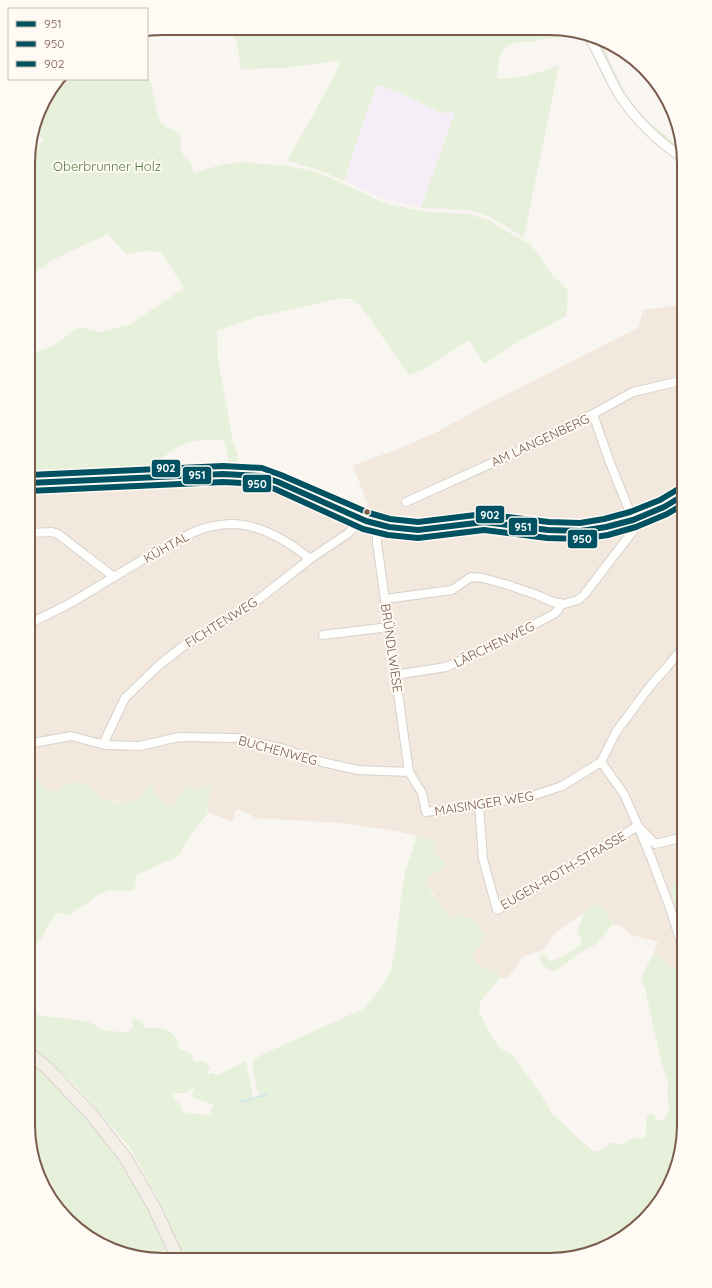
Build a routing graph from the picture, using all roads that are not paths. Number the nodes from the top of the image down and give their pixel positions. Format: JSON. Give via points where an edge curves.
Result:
{"nodes":[{"id":1,"x":593,"y":43,"type":"edge"},
{"id":2,"x":677,"y":153,"type":"edge"},
{"id":3,"x":677,"y":382,"type":"edge"},
{"id":4,"x":594,"y":414,"type":"junction"},
{"id":5,"x":35,"y":483,"type":"edge"},
{"id":6,"x":677,"y":499,"type":"edge"},
{"id":7,"x":406,"y":502,"type":"dead end"},
{"id":8,"x":359,"y":518,"type":"junction"},
{"id":9,"x":633,"y":520,"type":"junction"},
{"id":10,"x":379,"y":524,"type":"junction"},
{"id":11,"x":35,"y":533,"type":"edge"},
{"id":12,"x":310,"y":559,"type":"junction"},
{"id":13,"x":114,"y":577,"type":"junction"},
{"id":14,"x":385,"y":599,"type":"junction"},
{"id":15,"x":561,"y":604,"type":"junction"},
{"id":16,"x":35,"y":621,"type":"edge"},
{"id":17,"x":389,"y":627,"type":"junction"},
{"id":18,"x":323,"y":635,"type":"dead end"},
{"id":19,"x":677,"y":655,"type":"edge"},
{"id":20,"x":395,"y":675,"type":"junction"},
{"id":21,"x":35,"y":743,"type":"edge"},
{"id":22,"x":105,"y":745,"type":"junction"},
{"id":23,"x":601,"y":762,"type":"junction"},
{"id":24,"x":410,"y":772,"type":"junction"},
{"id":25,"x":479,"y":805,"type":"junction"},
{"id":26,"x":638,"y":826,"type":"junction"},
{"id":27,"x":677,"y":839,"type":"edge"},
{"id":28,"x":677,"y":930,"type":"edge"},
{"id":29,"x":35,"y":1058,"type":"edge"},
{"id":30,"x":175,"y":1253,"type":"edge"}],
"edges":[{"from":1,"to":2,"type":"street","via":[[617,91],[632,112],[656,138]]},
{"from":3,"to":4,"type":"street","via":[[633,392]]},
{"from":4,"to":7,"type":"street","name":"AM LANGENBERG"},
{"from":4,"to":9,"type":"street","name":"AM LANGENBERG"},
{"from":5,"to":8,"type":"street","via":[[223,474],[261,476]]},
{"from":6,"to":9,"type":"street"},
{"from":8,"to":10,"type":"street"},
{"from":8,"to":12,"type":"street","name":"FICHTENWEG","via":[[357,525],[347,534]]},
{"from":9,"to":10,"type":"street","via":[[581,531],[548,530],[484,522],[418,530]]},
{"from":9,"to":15,"type":"street","via":[[633,531],[584,595],[578,600]]},
{"from":10,"to":14,"type":"street","name":"BRÜNDLWIESE","via":[[376,537]]},
{"from":11,"to":13,"type":"street","via":[[58,534]]},
{"from":12,"to":13,"type":"street","name":"KÜHTAL","via":[[266,532],[231,524],[191,532]]},
{"from":12,"to":22,"type":"street","name":"FICHTENWEG","via":[[245,610],[182,647],[158,666],[125,698]]},
{"from":13,"to":16,"type":"street","name":"KÜHTAL"},
{"from":14,"to":15,"type":"street","via":[[452,590],[470,578],[483,578]]},
{"from":14,"to":17,"type":"street","name":"BRÜNDLWIESE"},
{"from":15,"to":20,"type":"street","name":"LÄRCHENWEG","via":[[554,614],[446,667]]},
{"from":17,"to":18,"type":"street"},
{"from":17,"to":20,"type":"street","name":"BRÜNDLWIESE"},
{"from":19,"to":23,"type":"street","via":[[616,732]]},
{"from":20,"to":24,"type":"street","name":"BRÜNDLWIESE"},
{"from":21,"to":22,"type":"street","name":"BUCHENWEG","via":[[71,736]]},
{"from":22,"to":24,"type":"street","name":"BUCHENWEG","via":[[140,746],[179,737],[236,738],[358,770]]},
{"from":23,"to":25,"type":"street","name":"MAISINGER WEG","via":[[562,786],[529,797]]},
{"from":23,"to":26,"type":"street","via":[[624,794]]},
{"from":24,"to":25,"type":"street","name":"MAISINGER WEG","via":[[422,793],[426,812]]},
{"from":25,"to":26,"type":"street","name":"EUGEN-ROTH-STRASSE","via":[[483,859],[497,910]]},
{"from":26,"to":27,"type":"street","name":"EUGEN-ROTH-STRASSE","via":[[656,844]]},
{"from":26,"to":28,"type":"street"},
{"from":29,"to":30,"type":"main road","via":[[91,1114],[125,1157],[154,1207]]}]}
